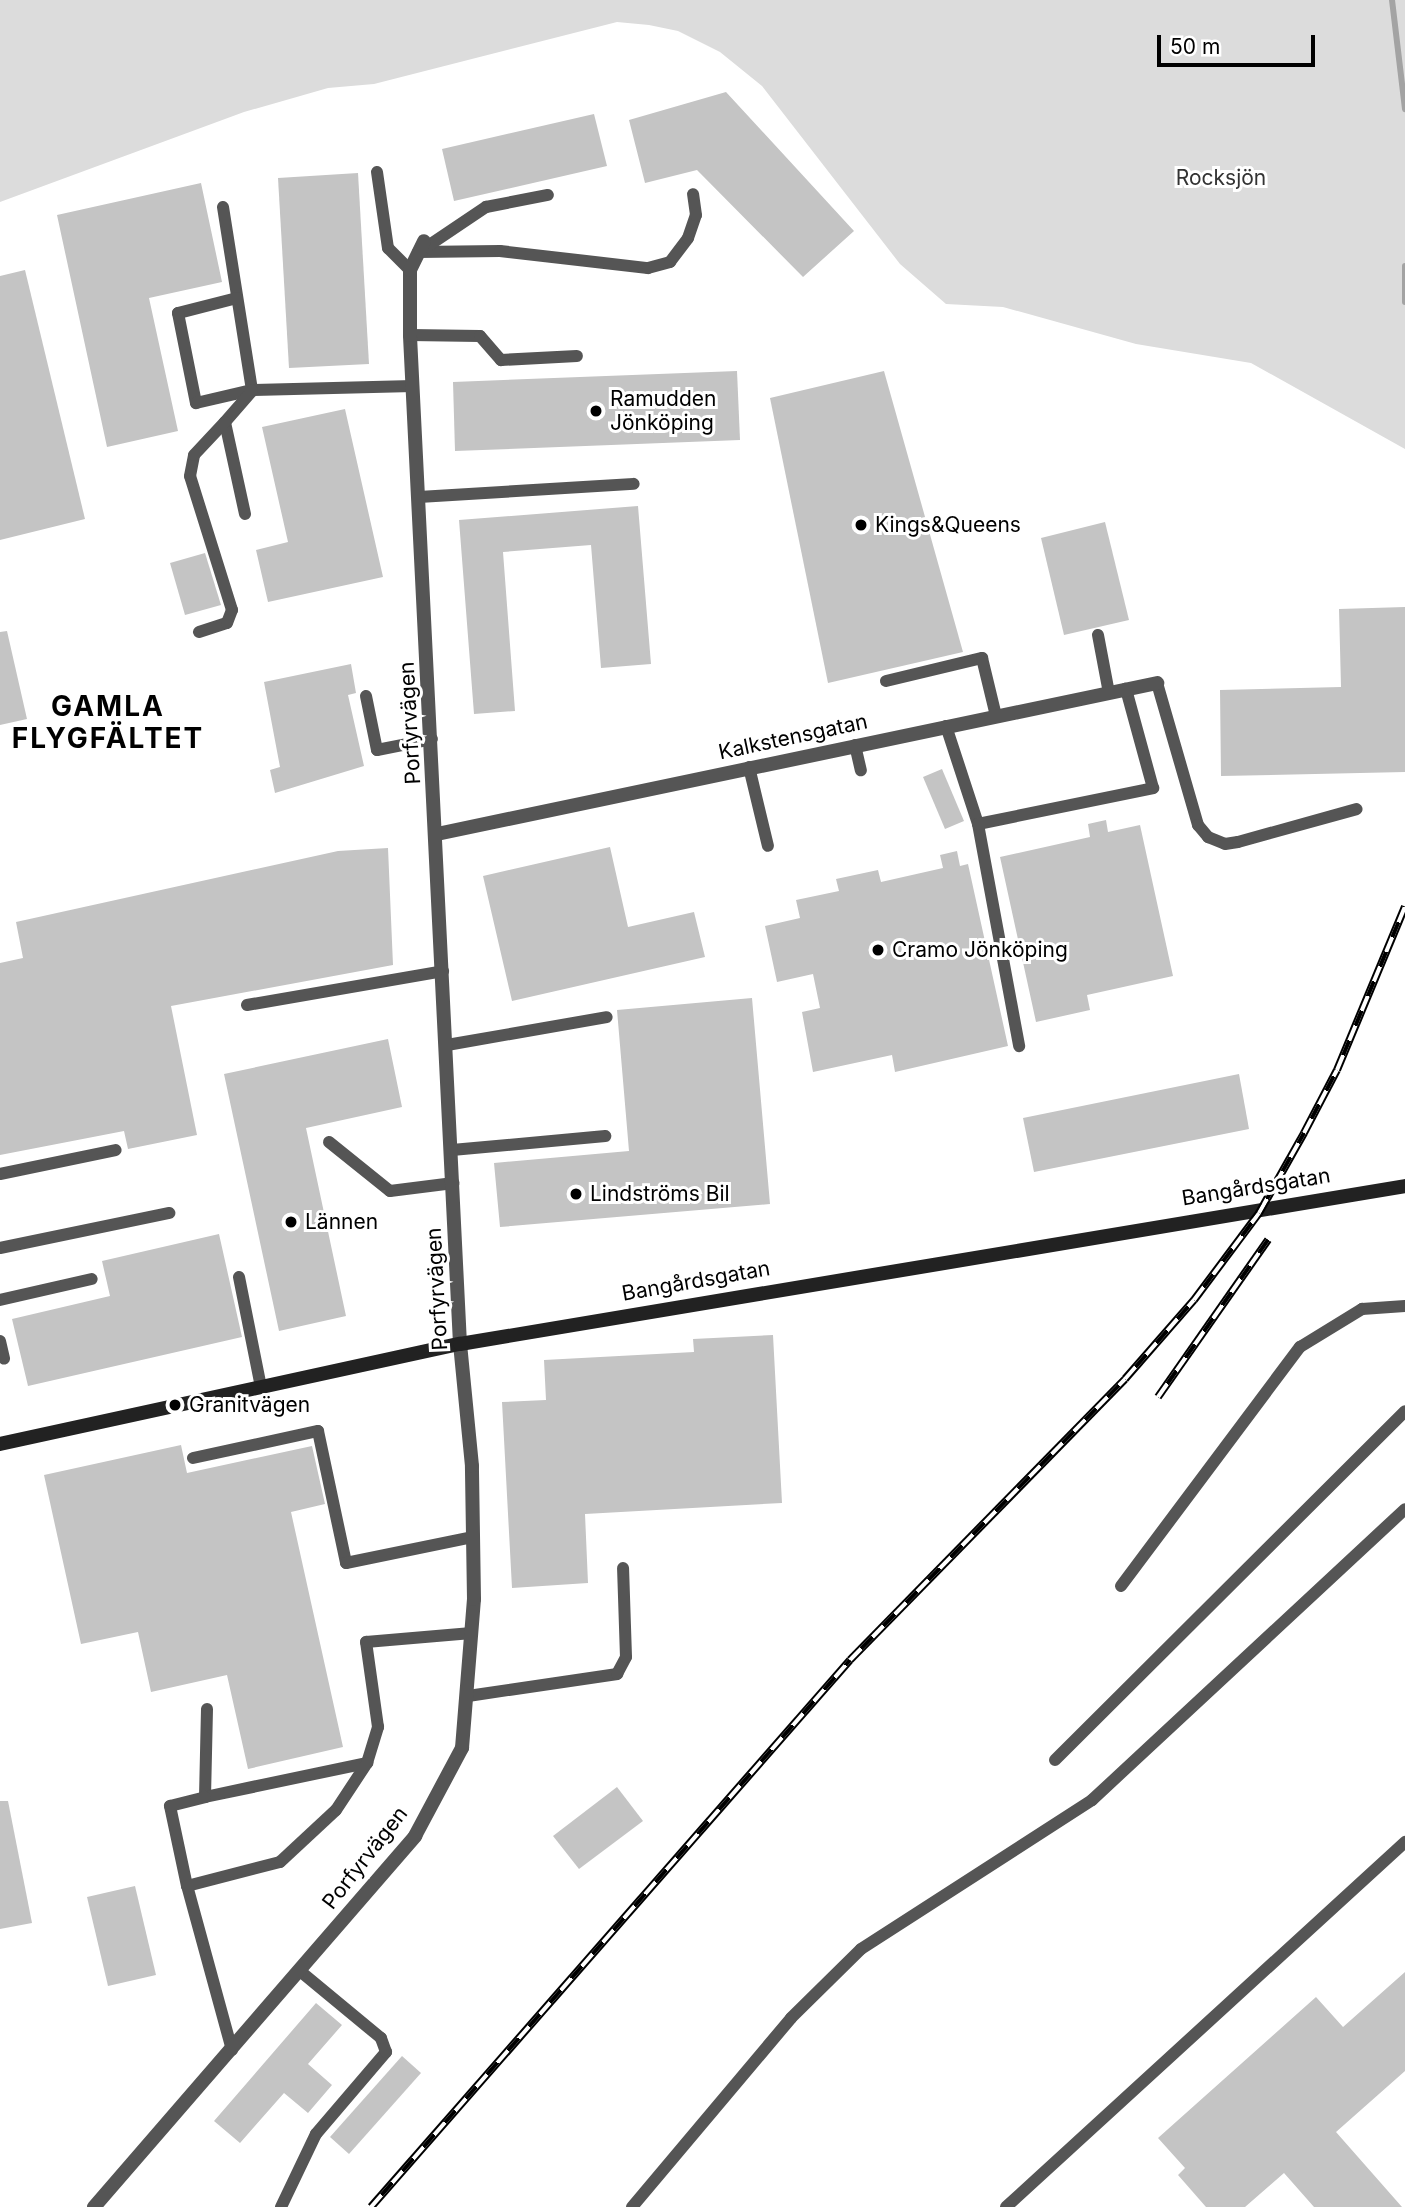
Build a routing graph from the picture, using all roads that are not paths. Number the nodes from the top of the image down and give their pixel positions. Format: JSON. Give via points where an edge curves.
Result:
{"nodes":[{"id":1,"x":377,"y":172,"type":"dead end"},
{"id":2,"x":692,"y":194,"type":"dead end"},
{"id":3,"x":548,"y":195,"type":"dead end"},
{"id":4,"x":223,"y":207,"type":"dead end"},
{"id":5,"x":421,"y":247,"type":"junction"},
{"id":6,"x":410,"y":270,"type":"junction"},
{"id":7,"x":237,"y":298,"type":"junction"},
{"id":8,"x":410,"y":335,"type":"junction"},
{"id":9,"x":577,"y":356,"type":"dead end"},
{"id":10,"x":413,"y":386,"type":"junction"},
{"id":11,"x":252,"y":390,"type":"junction"},
{"id":12,"x":225,"y":422,"type":"junction"},
{"id":13,"x":634,"y":484,"type":"dead end"},
{"id":14,"x":419,"y":497,"type":"junction"},
{"id":15,"x":245,"y":514,"type":"dead end"},
{"id":16,"x":199,"y":632,"type":"dead end"},
{"id":17,"x":1098,"y":635,"type":"dead end"},
{"id":18,"x":886,"y":681,"type":"dead end"},
{"id":19,"x":1157,"y":683,"type":"joint"},
{"id":20,"x":1126,"y":689,"type":"junction"},
{"id":21,"x":1109,"y":693,"type":"junction"},
{"id":22,"x":366,"y":696,"type":"dead end"},
{"id":23,"x":996,"y":716,"type":"junction"},
{"id":24,"x":946,"y":726,"type":"junction"},
{"id":25,"x":432,"y":739,"type":"junction"},
{"id":26,"x":855,"y":745,"type":"junction"},
{"id":27,"x":749,"y":767,"type":"junction"},
{"id":28,"x":861,"y":771,"type":"dead end"},
{"id":29,"x":1357,"y":809,"type":"dead end"},
{"id":30,"x":978,"y":824,"type":"junction"},
{"id":31,"x":438,"y":834,"type":"junction"},
{"id":32,"x":768,"y":846,"type":"dead end"},
{"id":33,"x":443,"y":971,"type":"junction"},
{"id":34,"x":247,"y":1005,"type":"dead end"},
{"id":35,"x":607,"y":1017,"type":"dead end"},
{"id":36,"x":447,"y":1045,"type":"junction"},
{"id":37,"x":1019,"y":1046,"type":"dead end"},
{"id":38,"x":605,"y":1136,"type":"dead end"},
{"id":39,"x":329,"y":1142,"type":"dead end"},
{"id":40,"x":116,"y":1150,"type":"dead end"},
{"id":41,"x":452,"y":1150,"type":"junction"},
{"id":42,"x":0,"y":1174,"type":"edge"},
{"id":43,"x":453,"y":1183,"type":"junction"},
{"id":44,"x":1405,"y":1185,"type":"edge"},
{"id":45,"x":169,"y":1213,"type":"dead end"},
{"id":46,"x":0,"y":1248,"type":"edge"},
{"id":47,"x":239,"y":1277,"type":"dead end"},
{"id":48,"x":92,"y":1279,"type":"dead end"},
{"id":49,"x":0,"y":1300,"type":"edge"},
{"id":50,"x":1405,"y":1306,"type":"edge"},
{"id":51,"x":0,"y":1341,"type":"edge"},
{"id":52,"x":460,"y":1344,"type":"junction"},
{"id":53,"x":4,"y":1359,"type":"dead end"},
{"id":54,"x":261,"y":1387,"type":"junction"},
{"id":55,"x":1405,"y":1411,"type":"edge"},
{"id":56,"x":0,"y":1444,"type":"edge"},
{"id":57,"x":193,"y":1458,"type":"dead end"},
{"id":58,"x":1405,"y":1509,"type":"edge"},
{"id":59,"x":474,"y":1537,"type":"junction"},
{"id":60,"x":623,"y":1568,"type":"dead end"},
{"id":61,"x":1121,"y":1586,"type":"dead end"},
{"id":62,"x":472,"y":1633,"type":"junction"},
{"id":63,"x":468,"y":1696,"type":"junction"},
{"id":64,"x":207,"y":1709,"type":"dead end"},
{"id":65,"x":1055,"y":1760,"type":"dead end"},
{"id":66,"x":366,"y":1763,"type":"junction"},
{"id":67,"x":205,"y":1797,"type":"junction"},
{"id":68,"x":1405,"y":1842,"type":"edge"},
{"id":69,"x":187,"y":1886,"type":"junction"},
{"id":70,"x":300,"y":1971,"type":"junction"},
{"id":71,"x":232,"y":2050,"type":"junction"},
{"id":72,"x":94,"y":2207,"type":"edge"},
{"id":73,"x":281,"y":2207,"type":"edge"},
{"id":74,"x":632,"y":2207,"type":"edge"},
{"id":75,"x":1006,"y":2207,"type":"edge"}],
"edges":[{"from":1,"to":6,"type":"lane","via":[[388,248]]},
{"from":2,"to":5,"type":"lane","via":[[696,215],[688,237],[670,262],[648,268]]},
{"from":3,"to":5,"type":"lane","via":[[486,207]]},
{"from":4,"to":7,"type":"lane"},
{"from":5,"to":6,"type":"street","name":"Porfyrvägen"},
{"from":6,"to":8,"type":"street","name":"Porfyrvägen"},
{"from":7,"to":11,"type":"lane"},
{"from":7,"to":11,"type":"lane","via":[[178,313],[196,403]]},
{"from":8,"to":9,"type":"lane","via":[[480,336],[501,360]]},
{"from":8,"to":10,"type":"street","name":"Porfyrvägen"},
{"from":10,"to":11,"type":"lane"},
{"from":10,"to":14,"type":"street","name":"Porfyrvägen"},
{"from":11,"to":12,"type":"lane"},
{"from":12,"to":15,"type":"lane"},
{"from":12,"to":16,"type":"lane","via":[[194,454],[190,476],[232,610],[226,623]]},
{"from":13,"to":14,"type":"lane"},
{"from":14,"to":25,"type":"street","name":"Porfyrvägen"},
{"from":17,"to":21,"type":"lane"},
{"from":18,"to":23,"type":"lane","via":[[982,658]]},
{"from":19,"to":20,"type":"street","name":"Kalkstensgatan"},
{"from":19,"to":29,"type":"lane","via":[[1198,825],[1208,837],[1225,844],[1238,842]]},
{"from":20,"to":21,"type":"street","name":"Kalkstensgatan"},
{"from":20,"to":30,"type":"lane","via":[[1153,788]]},
{"from":21,"to":23,"type":"street","name":"Kalkstensgatan"},
{"from":22,"to":25,"type":"lane","via":[[377,750]]},
{"from":23,"to":24,"type":"street","name":"Kalkstensgatan"},
{"from":24,"to":26,"type":"street","name":"Kalkstensgatan"},
{"from":24,"to":30,"type":"lane"},
{"from":25,"to":31,"type":"street","name":"Porfyrvägen"},
{"from":26,"to":27,"type":"street","name":"Kalkstensgatan"},
{"from":26,"to":28,"type":"lane"},
{"from":27,"to":31,"type":"street","name":"Kalkstensgatan"},
{"from":27,"to":32,"type":"lane"},
{"from":30,"to":37,"type":"lane"},
{"from":31,"to":33,"type":"street","name":"Porfyrvägen"},
{"from":33,"to":34,"type":"lane"},
{"from":33,"to":36,"type":"street","name":"Porfyrvägen"},
{"from":35,"to":36,"type":"lane"},
{"from":36,"to":41,"type":"street","name":"Porfyrvägen"},
{"from":38,"to":41,"type":"lane"},
{"from":39,"to":43,"type":"lane","via":[[390,1191]]},
{"from":40,"to":42,"type":"lane"},
{"from":41,"to":43,"type":"street","name":"Porfyrvägen"},
{"from":43,"to":52,"type":"street","name":"Porfyrvägen"},
{"from":44,"to":52,"type":"main road","name":"Bangårdsgatan"},
{"from":45,"to":46,"type":"lane"},
{"from":47,"to":54,"type":"lane"},
{"from":48,"to":49,"type":"lane"},
{"from":50,"to":61,"type":"lane","via":[[1362,1309],[1300,1347]]},
{"from":51,"to":53,"type":"lane"},
{"from":52,"to":54,"type":"main road","name":"Bangårdsgatan"},
{"from":52,"to":59,"type":"street","name":"Porfyrvägen"},
{"from":54,"to":56,"type":"main road","name":"Bangårdsgatan"},
{"from":55,"to":65,"type":"lane"},
{"from":57,"to":59,"type":"lane","via":[[318,1431],[346,1563]]},
{"from":58,"to":74,"type":"lane","via":[[1092,1800],[861,1949],[791,2018]]},
{"from":59,"to":62,"type":"street","name":"Porfyrvägen"},
{"from":60,"to":63,"type":"lane","via":[[626,1657],[617,1674]]},
{"from":62,"to":63,"type":"street","name":"Porfyrvägen"},
{"from":62,"to":66,"type":"lane","via":[[366,1642],[378,1727]]},
{"from":63,"to":70,"type":"street","name":"Porfyrvägen","via":[[462,1748],[415,1836]]},
{"from":64,"to":67,"type":"lane"},
{"from":66,"to":67,"type":"lane"},
{"from":66,"to":69,"type":"lane","via":[[336,1810],[280,1862]]},
{"from":67,"to":69,"type":"lane","via":[[170,1806]]},
{"from":68,"to":75,"type":"lane"},
{"from":69,"to":71,"type":"lane"},
{"from":70,"to":71,"type":"street","name":"Porfyrvägen"},
{"from":70,"to":73,"type":"lane","via":[[381,2038],[386,2052],[316,2134]]},
{"from":71,"to":72,"type":"street","name":"Porfyrvägen"}]}
